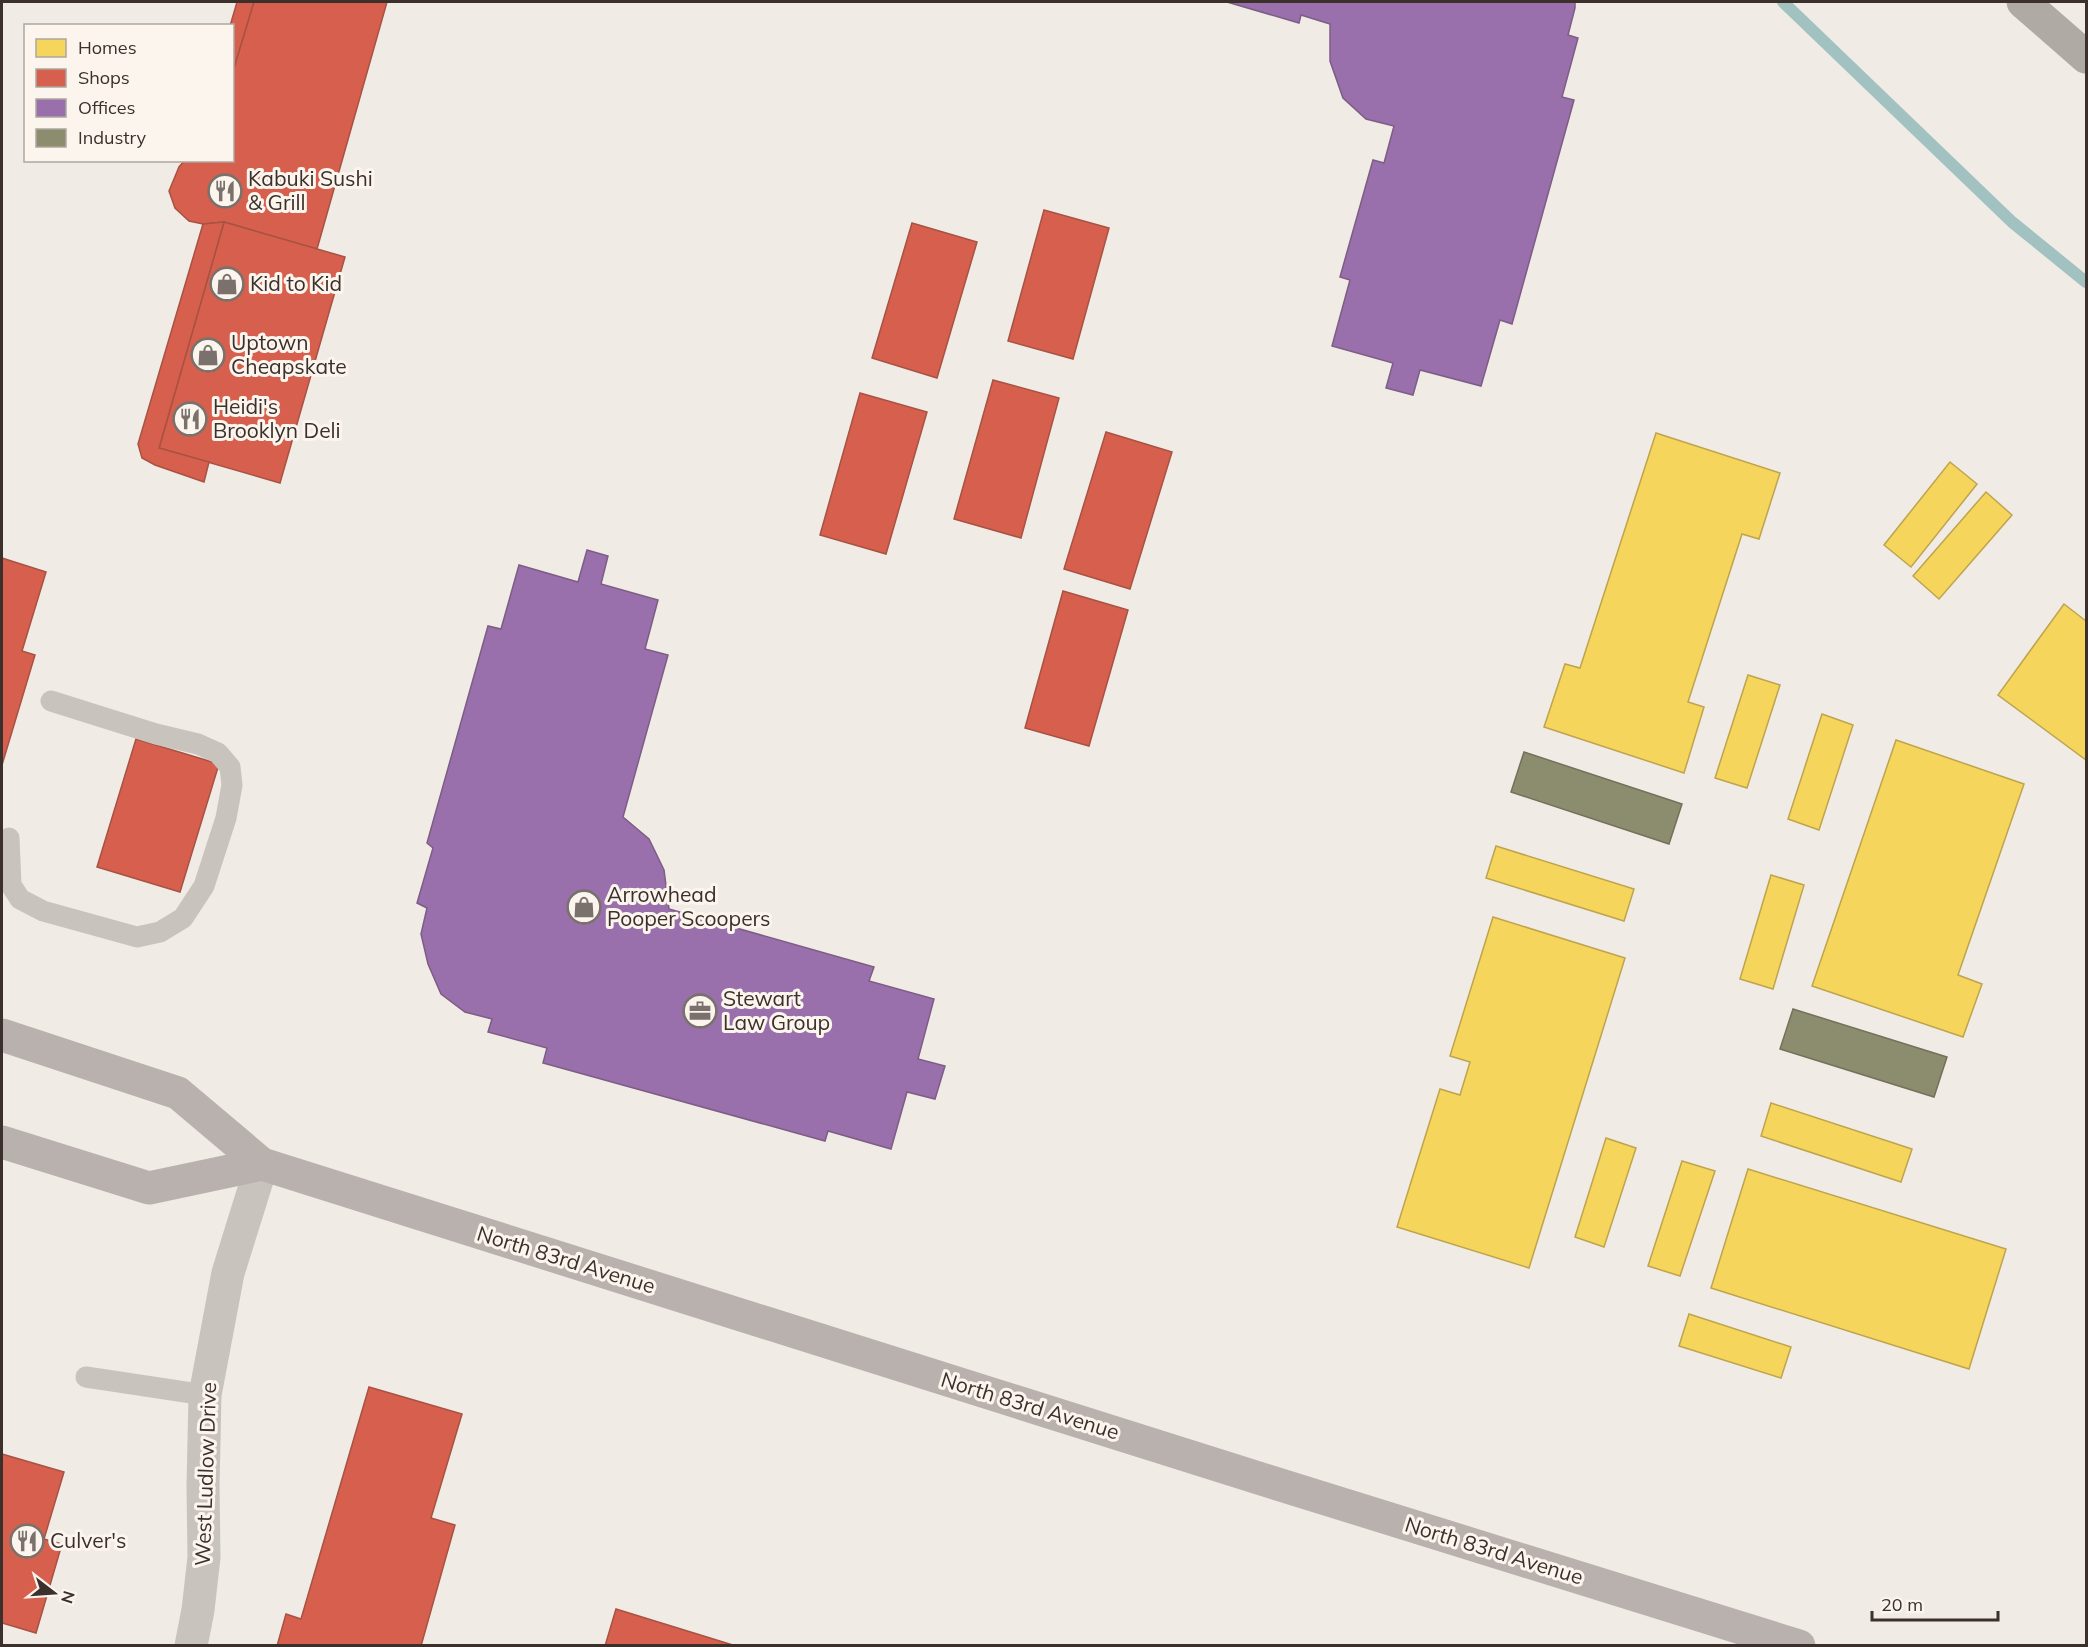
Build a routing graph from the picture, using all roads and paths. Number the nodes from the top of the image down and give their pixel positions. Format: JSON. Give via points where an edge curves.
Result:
{"nodes":[{"id":1,"x":2023,"y":2,"type":"edge"},
{"id":2,"x":2086,"y":57,"type":"edge"},
{"id":3,"x":51,"y":701,"type":"dead end"},
{"id":4,"x":9,"y":838,"type":"dead end"},
{"id":5,"x":2,"y":1035,"type":"edge"},
{"id":6,"x":2,"y":1142,"type":"edge"},
{"id":7,"x":262,"y":1164,"type":"junction"},
{"id":8,"x":86,"y":1377,"type":"dead end"},
{"id":9,"x":205,"y":1395,"type":"junction"},
{"id":10,"x":191,"y":1646,"type":"edge"},
{"id":11,"x":1799,"y":1646,"type":"edge"}],
"edges":[{"from":1,"to":2,"type":"highway"},
{"from":3,"to":4,"type":"lane","via":[[218,753],[230,767],[232,785],[226,818],[204,886],[183,918],[160,932],[137,937],[43,910],[20,899],[10,885]]},
{"from":5,"to":7,"type":"main road","name":"North 83rd Avenue","via":[[178,1093]]},
{"from":6,"to":7,"type":"main road","name":"North 83rd Avenue","via":[[149,1188]]},
{"from":7,"to":9,"type":"street","name":"West Ludlow Drive","via":[[228,1273]]},
{"from":7,"to":11,"type":"main road","name":"North 83rd Avenue"},
{"from":8,"to":9,"type":"lane"},
{"from":9,"to":10,"type":"street","name":"West Ludlow Drive","via":[[204,1557]]}]}
